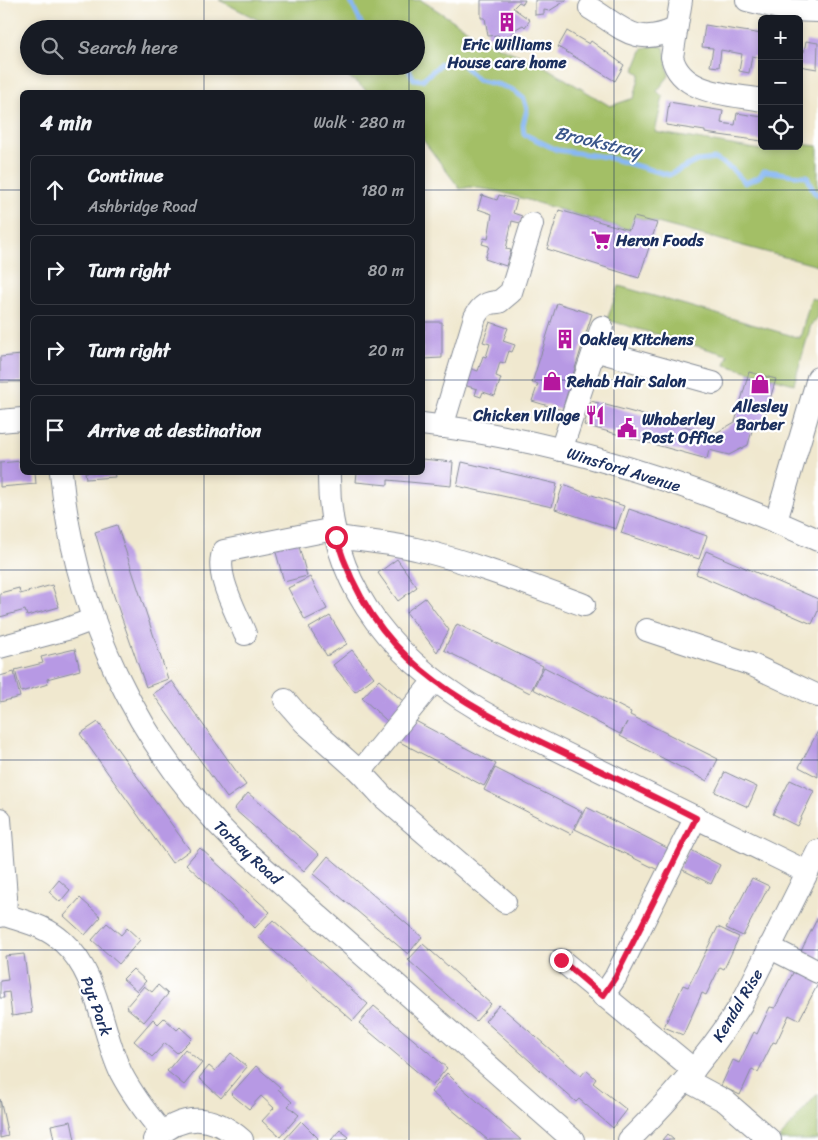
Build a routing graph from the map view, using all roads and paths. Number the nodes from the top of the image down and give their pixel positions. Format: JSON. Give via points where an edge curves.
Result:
{"nodes":[{"id":1,"x":681,"y":0,"type":"edge"},
{"id":2,"x":747,"y":0,"type":"edge"},
{"id":3,"x":590,"y":8,"type":"dead end"},
{"id":4,"x":818,"y":11,"type":"edge"},
{"id":5,"x":675,"y":29,"type":"junction"},
{"id":6,"x":758,"y":99,"type":"edge"},
{"id":7,"x":532,"y":224,"type":"dead end"},
{"id":8,"x":602,"y":327,"type":"dead end"},
{"id":9,"x":594,"y":350,"type":"junction"},
{"id":10,"x":818,"y":378,"type":"edge"},
{"id":11,"x":713,"y":383,"type":"dead end"},
{"id":12,"x":20,"y":419,"type":"edge"},
{"id":13,"x":0,"y":421,"type":"edge"},
{"id":14,"x":432,"y":426,"type":"edge"},
{"id":15,"x":809,"y":445,"type":"edge"},
{"id":16,"x":561,"y":450,"type":"junction"},
{"id":17,"x":61,"y":475,"type":"edge"},
{"id":18,"x":329,"y":475,"type":"edge"},
{"id":19,"x":776,"y":522,"type":"junction"},
{"id":20,"x":335,"y":533,"type":"junction"},
{"id":21,"x":818,"y":540,"type":"edge"},
{"id":22,"x":584,"y":605,"type":"dead end"},
{"id":23,"x":94,"y":619,"type":"junction"},
{"id":24,"x":647,"y":630,"type":"dead end"},
{"id":25,"x":245,"y":634,"type":"dead end"},
{"id":26,"x":0,"y":648,"type":"edge"},
{"id":27,"x":434,"y":681,"type":"junction"},
{"id":28,"x":818,"y":696,"type":"edge"},
{"id":29,"x":285,"y":700,"type":"dead end"},
{"id":30,"x":360,"y":772,"type":"junction"},
{"id":31,"x":696,"y":818,"type":"junction"},
{"id":32,"x":0,"y":820,"type":"edge"},
{"id":33,"x":818,"y":852,"type":"edge"},
{"id":34,"x":807,"y":872,"type":"junction"},
{"id":35,"x":505,"y":902,"type":"dead end"},
{"id":36,"x":2,"y":915,"type":"edge"},
{"id":37,"x":769,"y":948,"type":"junction"},
{"id":38,"x":561,"y":960,"type":"dead end"},
{"id":39,"x":818,"y":972,"type":"edge"},
{"id":40,"x":603,"y":996,"type":"junction"},
{"id":41,"x":690,"y":1075,"type":"junction"},
{"id":42,"x":158,"y":1136,"type":"edge"},
{"id":43,"x":242,"y":1140,"type":"edge"},
{"id":44,"x":573,"y":1140,"type":"edge"},
{"id":45,"x":629,"y":1140,"type":"edge"},
{"id":46,"x":770,"y":1140,"type":"edge"}],
"edges":[{"from":1,"to":5,"type":"street"},
{"from":2,"to":4,"type":"street","via":[[788,10]]},
{"from":3,"to":5,"type":"street","via":[[635,36],[649,38]]},
{"from":5,"to":6,"type":"street","via":[[674,66],[690,84]]},
{"from":7,"to":14,"type":"street","via":[[511,292],[500,302],[484,305],[475,317]]},
{"from":8,"to":9,"type":"street"},
{"from":9,"to":11,"type":"street"},
{"from":9,"to":16,"type":"street"},
{"from":10,"to":15,"type":"street"},
{"from":12,"to":13,"type":"street"},
{"from":14,"to":16,"type":"street","name":"Winsford Avenue"},
{"from":15,"to":19,"type":"street"},
{"from":16,"to":19,"type":"street","name":"Winsford Avenue","via":[[658,478]]},
{"from":17,"to":23,"type":"street","name":"Torbay Road","via":[[72,548]]},
{"from":18,"to":20,"type":"street","via":[[329,504]]},
{"from":19,"to":21,"type":"street","name":"Winsford Avenue"},
{"from":20,"to":22,"type":"street","via":[[452,558]]},
{"from":20,"to":25,"type":"street","via":[[224,551],[220,571]]},
{"from":20,"to":27,"type":"street","via":[[355,587],[367,608],[399,650]]},
{"from":23,"to":26,"type":"street"},
{"from":23,"to":44,"type":"street","name":"Torbay Road","via":[[116,675],[149,734],[214,822]]},
{"from":24,"to":28,"type":"street","via":[[750,664]]},
{"from":27,"to":30,"type":"street"},
{"from":27,"to":31,"type":"street","via":[[499,721]]},
{"from":29,"to":30,"type":"street","via":[[304,722]]},
{"from":30,"to":35,"type":"street","via":[[384,798]]},
{"from":31,"to":34,"type":"street"},
{"from":31,"to":40,"type":"street"},
{"from":32,"to":36,"type":"street","via":[[6,898]]},
{"from":33,"to":34,"type":"street","name":"Kendal Rise"},
{"from":34,"to":37,"type":"street","name":"Kendal Rise"},
{"from":36,"to":42,"type":"street","name":"Pyt Park","via":[[49,931],[75,955],[85,973],[121,1072]]},
{"from":37,"to":39,"type":"street"},
{"from":37,"to":41,"type":"street","name":"Kendal Rise","via":[[742,1003]]},
{"from":38,"to":40,"type":"street"},
{"from":40,"to":41,"type":"street"},
{"from":41,"to":45,"type":"street","name":"Kendal Rise"},
{"from":41,"to":46,"type":"street"},
{"from":42,"to":43,"type":"street","via":[[172,1125],[198,1119],[224,1126]]}]}
